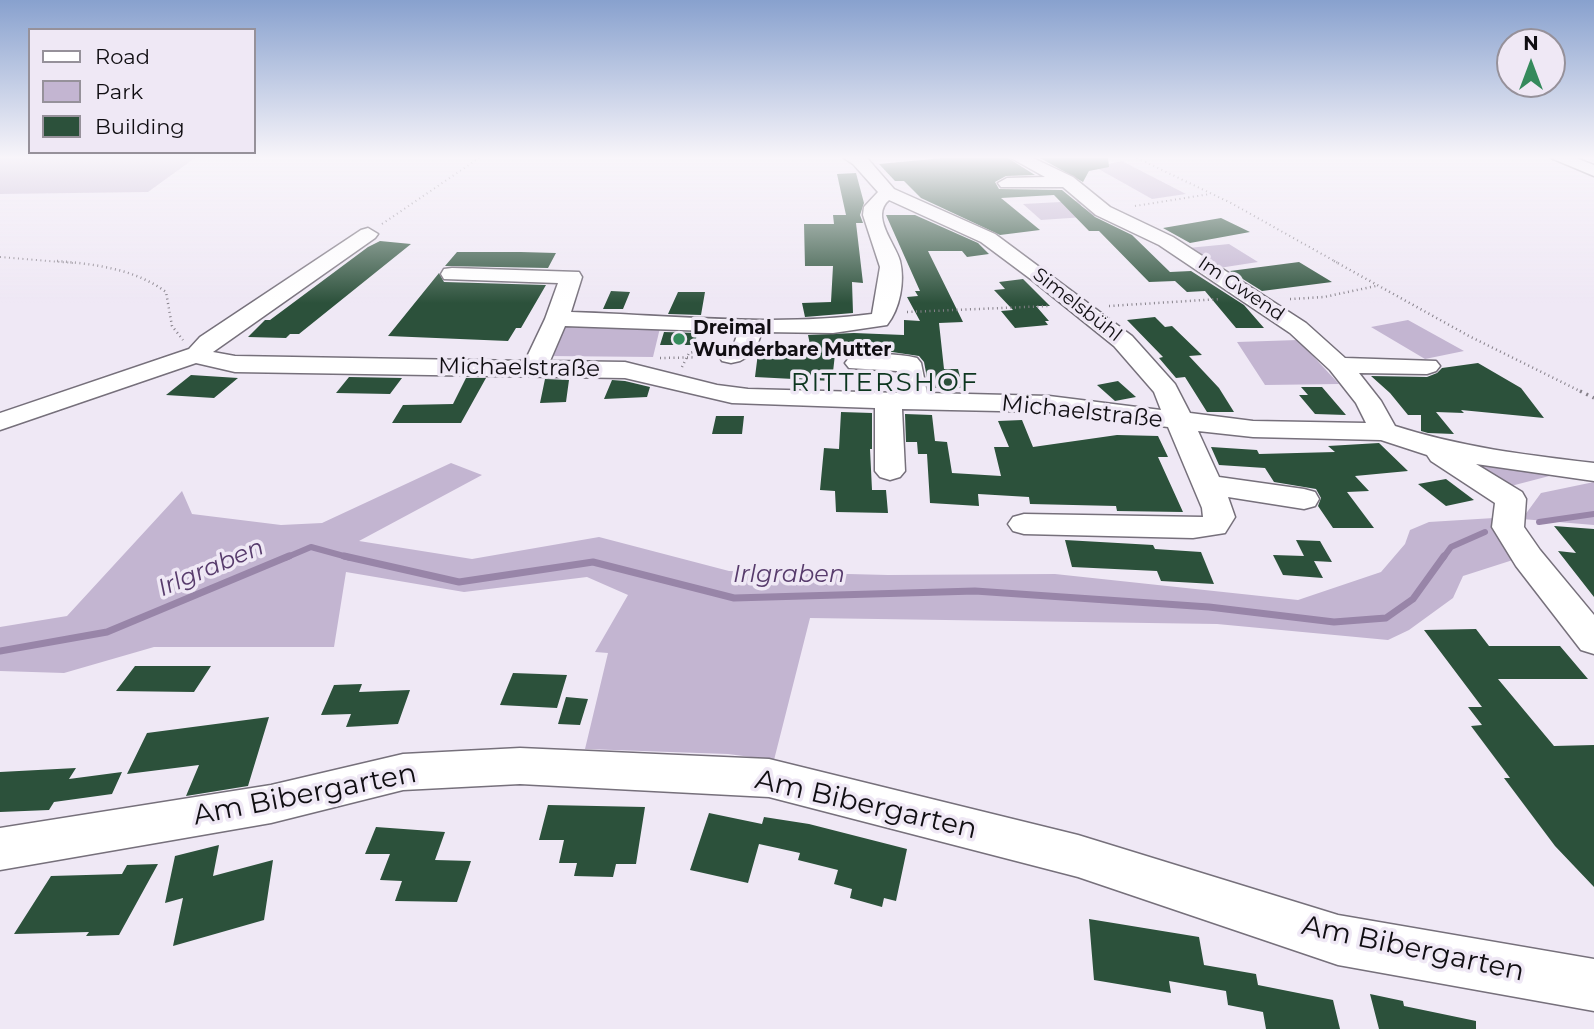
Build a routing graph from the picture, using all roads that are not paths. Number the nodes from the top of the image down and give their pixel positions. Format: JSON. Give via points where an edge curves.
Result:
{"nodes":[{"id":1,"x":876,"y":206,"type":"edge"},
{"id":2,"x":917,"y":206,"type":"edge"},
{"id":3,"x":1097,"y":206,"type":"edge"},
{"id":4,"x":368,"y":234,"type":"road end"},
{"id":5,"x":452,"y":274,"type":"dead end"},
{"id":6,"x":556,"y":319,"type":"junction"},
{"id":7,"x":751,"y":325,"type":"junction"},
{"id":8,"x":847,"y":325,"type":"junction"},
{"id":9,"x":198,"y":354,"type":"junction"},
{"id":10,"x":731,"y":356,"type":"dead end"},
{"id":11,"x":858,"y":363,"type":"junction"},
{"id":12,"x":1339,"y":365,"type":"junction"},
{"id":13,"x":1427,"y":366,"type":"dead end"},
{"id":14,"x":535,"y":367,"type":"junction"},
{"id":15,"x":890,"y":402,"type":"junction"},
{"id":16,"x":0,"y":422,"type":"edge"},
{"id":17,"x":1181,"y":422,"type":"junction"},
{"id":18,"x":1384,"y":432,"type":"junction"},
{"id":19,"x":1427,"y":446,"type":"junction"},
{"id":20,"x":890,"y":471,"type":"dead end"},
{"id":21,"x":1591,"y":472,"type":"edge"},
{"id":22,"x":1206,"y":484,"type":"junction"},
{"id":23,"x":1304,"y":499,"type":"dead end"},
{"id":24,"x":1511,"y":499,"type":"junction"},
{"id":25,"x":1024,"y":524,"type":"dead end"},
{"id":26,"x":1594,"y":640,"type":"edge"},
{"id":27,"x":0,"y":849,"type":"edge"},
{"id":28,"x":1594,"y":985,"type":"edge"}],
"edges":[{"from":1,"to":8,"type":"street","via":[[874,231],[886,249],[891,270],[884,313],[879,320]]},
{"from":2,"to":17,"type":"street","name":"Simelsbühl","via":[[988,238],[1079,305],[1129,347],[1166,390]]},
{"from":3,"to":12,"type":"street","name":"Im Gwend","via":[[1208,267],[1298,328]]},
{"from":4,"to":9,"type":"street"},
{"from":5,"to":6,"type":"street","via":[[571,276]]},
{"from":6,"to":7,"type":"street"},
{"from":6,"to":14,"type":"street"},
{"from":7,"to":8,"type":"street"},
{"from":7,"to":10,"type":"street","via":[[745,348]]},
{"from":8,"to":11,"type":"street","via":[[850,353]]},
{"from":9,"to":14,"type":"street","name":"Michaelstraße","via":[[235,364]]},
{"from":9,"to":16,"type":"street"},
{"from":11,"to":15,"type":"street"},
{"from":11,"to":15,"type":"street","via":[[908,363]]},
{"from":12,"to":13,"type":"street"},
{"from":12,"to":18,"type":"street","name":"Im Gwend","via":[[1368,401]]},
{"from":14,"to":15,"type":"street","name":"Michaelstraße","via":[[625,370],[728,396]]},
{"from":15,"to":17,"type":"street","name":"Michaelstraße","via":[[1049,404]]},
{"from":15,"to":20,"type":"street"},
{"from":17,"to":18,"type":"street","name":"Michaelstraße"},
{"from":17,"to":22,"type":"street","name":"Simelsbühl"},
{"from":18,"to":19,"type":"street","name":"Michaelstraße"},
{"from":19,"to":21,"type":"street","name":"Michaelstraße"},
{"from":19,"to":24,"type":"street"},
{"from":21,"to":24,"type":"street","via":[[1531,488]]},
{"from":22,"to":23,"type":"street"},
{"from":22,"to":25,"type":"street","name":"Simelsbühl","via":[[1218,508],[1222,536]]},
{"from":24,"to":26,"type":"street","via":[[1508,527]]},
{"from":27,"to":28,"type":"street","name":"Am Bibergarten","via":[[271,804],[403,772],[520,766],[769,778],[1078,856],[1338,940]]}]}
